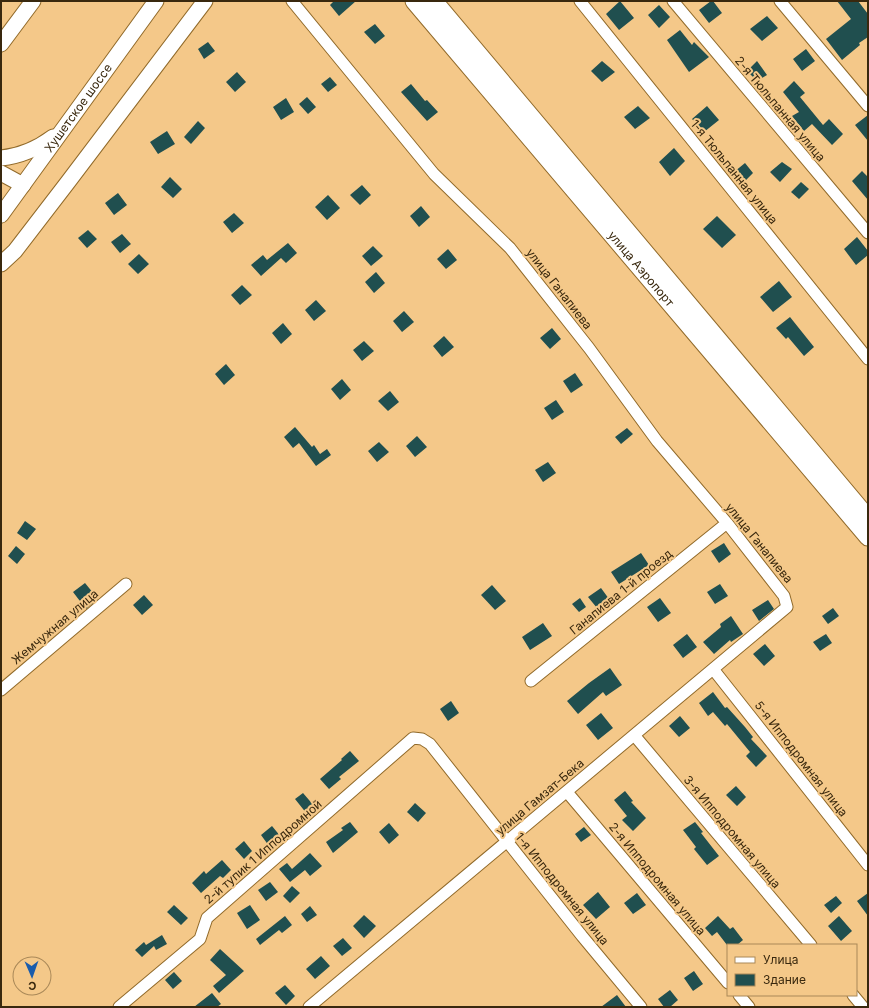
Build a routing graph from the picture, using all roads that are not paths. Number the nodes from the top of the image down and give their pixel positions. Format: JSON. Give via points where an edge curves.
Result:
{"nodes":[{"id":1,"x":33,"y":1,"type":"edge"},
{"id":2,"x":156,"y":1,"type":"edge"},
{"id":3,"x":205,"y":1,"type":"edge"},
{"id":4,"x":292,"y":1,"type":"edge"},
{"id":5,"x":414,"y":1,"type":"edge"},
{"id":6,"x":434,"y":1,"type":"edge"},
{"id":7,"x":580,"y":1,"type":"edge"},
{"id":8,"x":673,"y":1,"type":"edge"},
{"id":9,"x":780,"y":1,"type":"edge"},
{"id":10,"x":1,"y":44,"type":"edge"},
{"id":11,"x":868,"y":106,"type":"edge"},
{"id":12,"x":63,"y":129,"type":"junction"},
{"id":13,"x":1,"y":158,"type":"edge"},
{"id":14,"x":1,"y":173,"type":"edge"},
{"id":15,"x":23,"y":185,"type":"junction"},
{"id":16,"x":1,"y":216,"type":"edge"},
{"id":17,"x":868,"y":233,"type":"edge"},
{"id":18,"x":1,"y":264,"type":"edge"},
{"id":19,"x":868,"y":359,"type":"edge"},
{"id":20,"x":868,"y":518,"type":"edge"},
{"id":21,"x":727,"y":523,"type":"junction"},
{"id":22,"x":868,"y":537,"type":"edge"},
{"id":23,"x":126,"y":584,"type":"dead end"},
{"id":24,"x":787,"y":607,"type":"joint"},
{"id":25,"x":713,"y":669,"type":"junction"},
{"id":26,"x":531,"y":681,"type":"dead end"},
{"id":27,"x":1,"y":690,"type":"edge"},
{"id":28,"x":634,"y":735,"type":"junction"},
{"id":29,"x":414,"y":738,"type":"joint"},
{"id":30,"x":567,"y":792,"type":"junction"},
{"id":31,"x":507,"y":842,"type":"junction"},
{"id":32,"x":868,"y":865,"type":"edge"},
{"id":33,"x":810,"y":944,"type":"edge"},
{"id":34,"x":727,"y":982,"type":"edge"},
{"id":35,"x":739,"y":996,"type":"edge"},
{"id":36,"x":854,"y":996,"type":"edge"},
{"id":37,"x":119,"y":1007,"type":"edge"},
{"id":38,"x":309,"y":1007,"type":"edge"},
{"id":39,"x":641,"y":1007,"type":"edge"},
{"id":40,"x":749,"y":1007,"type":"edge"},
{"id":41,"x":863,"y":1007,"type":"edge"}],
"edges":[{"from":1,"to":10,"type":"main road"},
{"from":2,"to":12,"type":"main road","name":"Хушетское шоссе"},
{"from":3,"to":18,"type":"main road","via":[[15,251]]},
{"from":4,"to":21,"type":"street","name":"улица Ганапиева","via":[[434,174],[510,248],[658,441]]},
{"from":5,"to":22,"type":"main road","name":"улица Аэропорт"},
{"from":6,"to":20,"type":"main road","name":"улица Аэропорт"},
{"from":7,"to":19,"type":"street","name":"1-я Тюльпанная улица"},
{"from":8,"to":17,"type":"street","name":"2-я Тюльпанная улица"},
{"from":9,"to":11,"type":"street"},
{"from":12,"to":13,"type":"main road","via":[[24,154]]},
{"from":12,"to":15,"type":"main road","name":"Хушетское шоссе"},
{"from":14,"to":15,"type":"main road"},
{"from":15,"to":16,"type":"main road","name":"Хушетское шоссе"},
{"from":21,"to":24,"type":"street","name":"улица Ганапиева","via":[[784,596]]},
{"from":21,"to":26,"type":"street","name":"Ганапиева 1-й проезд"},
{"from":23,"to":27,"type":"street","name":"Жемчужная улица"},
{"from":24,"to":25,"type":"street","name":"улица Гамзат-Бека"},
{"from":25,"to":28,"type":"street","name":"улица Гамзат-Бека"},
{"from":25,"to":32,"type":"street","name":"5-я Ипподромная улица"},
{"from":28,"to":30,"type":"street","name":"улица Гамзат-Бека"},
{"from":28,"to":33,"type":"street","name":"3-я Ипподромная улица"},
{"from":29,"to":31,"type":"street","name":"1-я Ипподромная улица","via":[[430,744]]},
{"from":29,"to":37,"type":"street","name":"2-й тупик 1 Ипподромной","via":[[207,918],[200,939]]},
{"from":30,"to":31,"type":"street","name":"улица Гамзат-Бека"},
{"from":30,"to":34,"type":"street","name":"2-я Ипподромная улица"},
{"from":31,"to":38,"type":"street","name":"улица Гамзат-Бека"},
{"from":31,"to":39,"type":"street","name":"1-я Ипподромная улица"},
{"from":35,"to":40,"type":"street"},
{"from":36,"to":41,"type":"street"}]}
